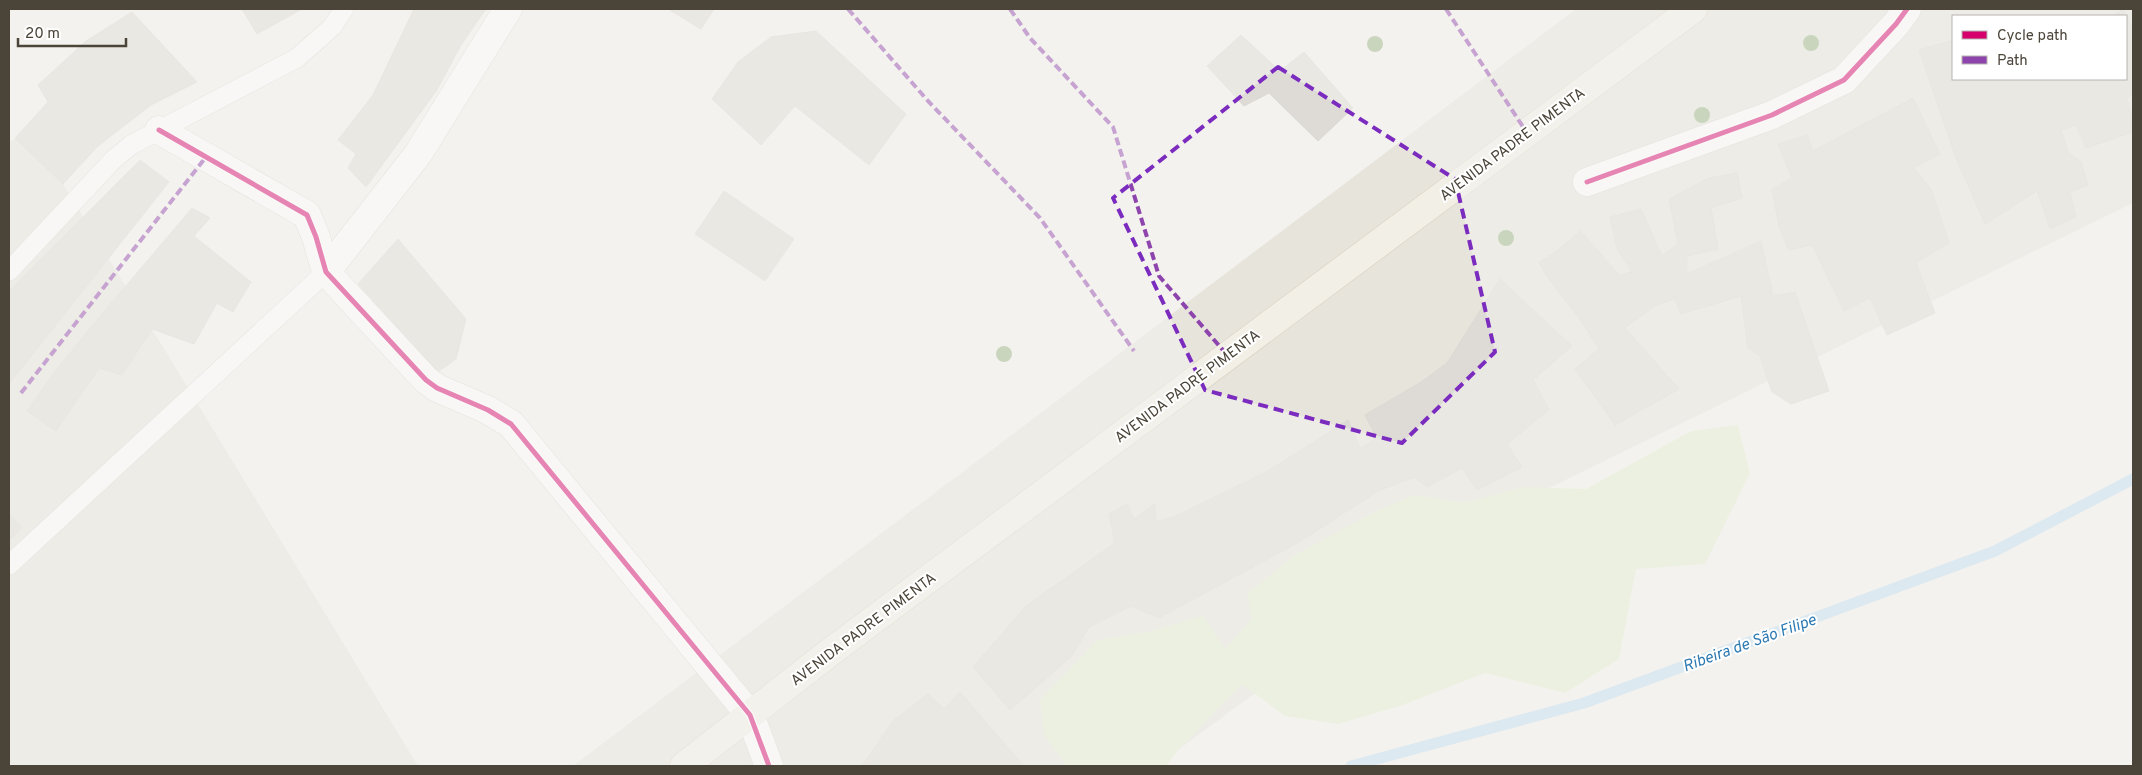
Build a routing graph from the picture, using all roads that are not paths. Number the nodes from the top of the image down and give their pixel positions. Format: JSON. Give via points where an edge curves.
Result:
{"nodes":[{"id":1,"x":344,"y":9,"type":"edge"},
{"id":2,"x":508,"y":9,"type":"edge"},
{"id":3,"x":1693,"y":9,"type":"edge"},
{"id":4,"x":1907,"y":9,"type":"edge"},
{"id":5,"x":159,"y":130,"type":"junction"},
{"id":6,"x":1587,"y":182,"type":"dead end"},
{"id":7,"x":9,"y":271,"type":"edge"},
{"id":8,"x":326,"y":272,"type":"junction"},
{"id":9,"x":9,"y":565,"type":"edge"},
{"id":10,"x":750,"y":715,"type":"junction"},
{"id":11,"x":684,"y":766,"type":"edge"},
{"id":12,"x":769,"y":766,"type":"edge"}],
"edges":[{"from":1,"to":5,"type":"lane","via":[[332,27],[297,58]]},
{"from":2,"to":8,"type":"street","via":[[418,154]]},
{"from":3,"to":10,"type":"main road","name":"AVENIDA PADRE PIMENTA"},
{"from":4,"to":6,"type":"street","via":[[1844,80],[1772,115]]},
{"from":5,"to":7,"type":"lane","via":[[130,145],[113,160]]},
{"from":5,"to":8,"type":"street","via":[[307,215]]},
{"from":8,"to":9,"type":"lane"},
{"from":8,"to":10,"type":"street","via":[[426,380],[511,424]]},
{"from":10,"to":11,"type":"main road","name":"AVENIDA PADRE PIMENTA"},
{"from":10,"to":12,"type":"street"}]}
